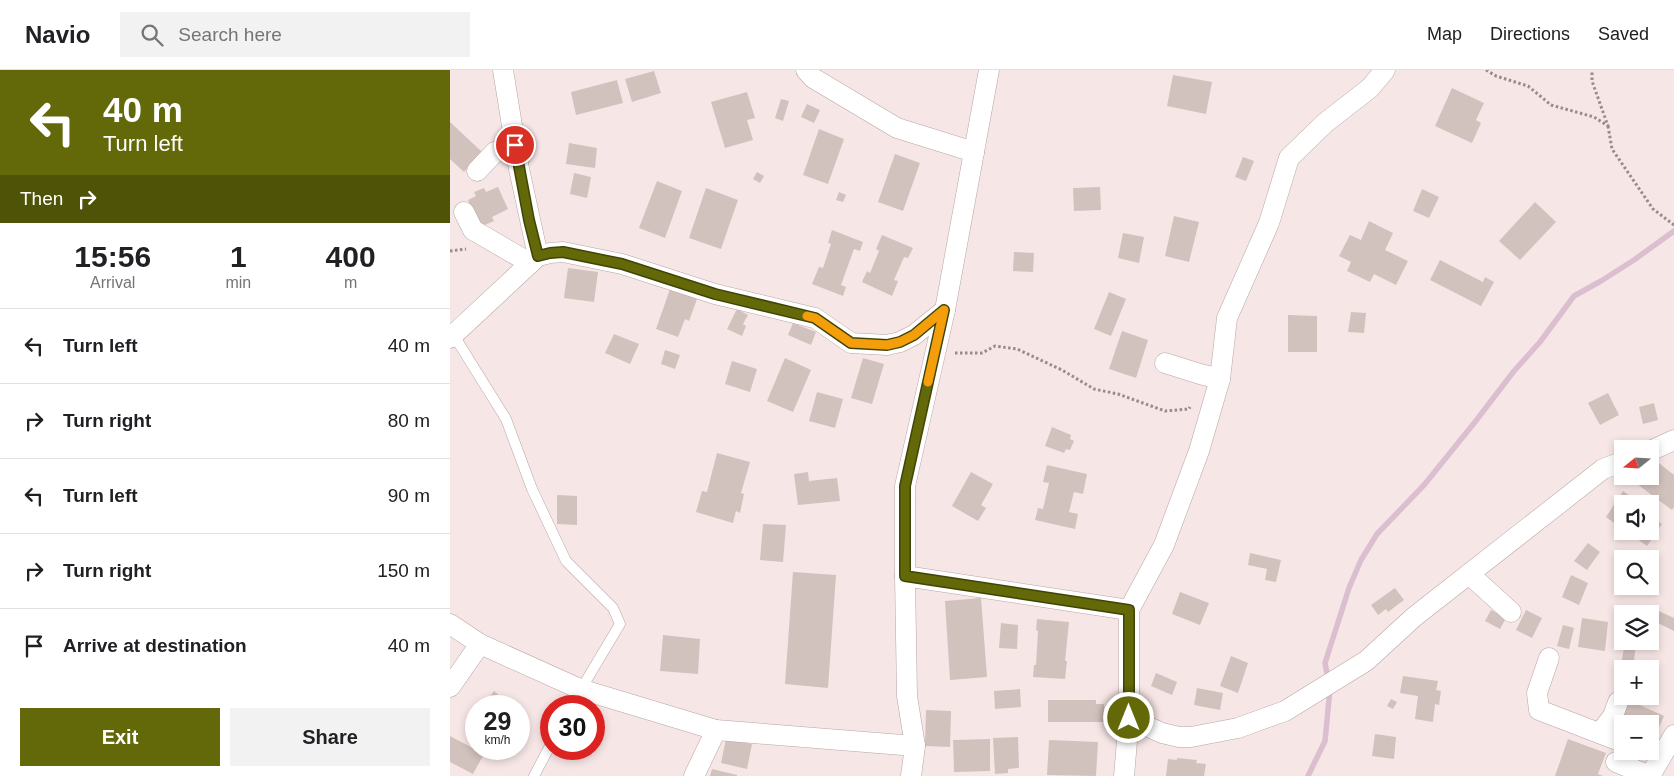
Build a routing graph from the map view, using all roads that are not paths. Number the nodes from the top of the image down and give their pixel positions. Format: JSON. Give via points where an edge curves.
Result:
{"nodes":[{"id":1,"x":503,"y":70,"type":"edge"},
{"id":2,"x":806,"y":70,"type":"edge"},
{"id":3,"x":989,"y":70,"type":"edge"},
{"id":4,"x":1385,"y":70,"type":"edge"},
{"id":5,"x":515,"y":145,"type":"junction"},
{"id":6,"x":974,"y":152,"type":"junction"},
{"id":7,"x":477,"y":171,"type":"dead end"},
{"id":8,"x":464,"y":212,"type":"dead end"},
{"id":9,"x":534,"y":260,"type":"junction"},
{"id":10,"x":944,"y":310,"type":"junction"},
{"id":11,"x":452,"y":336,"type":"edge"},
{"id":12,"x":1165,"y":363,"type":"dead end"},
{"id":13,"x":1220,"y":379,"type":"junction"},
{"id":14,"x":1674,"y":440,"type":"edge"},
{"id":15,"x":1659,"y":446,"type":"edge"},
{"id":16,"x":1614,"y":465,"type":"edge"},
{"id":17,"x":1468,"y":574,"type":"junction"},
{"id":18,"x":905,"y":576,"type":"junction"},
{"id":19,"x":1129,"y":610,"type":"junction"},
{"id":20,"x":1511,"y":612,"type":"dead end"},
{"id":21,"x":450,"y":624,"type":"edge"},
{"id":22,"x":480,"y":644,"type":"junction"},
{"id":23,"x":1549,"y":658,"type":"dead end"},
{"id":24,"x":450,"y":686,"type":"edge"},
{"id":25,"x":570,"y":695,"type":"edge"},
{"id":26,"x":577,"y":695,"type":"edge"},
{"id":27,"x":605,"y":705,"type":"edge"},
{"id":28,"x":1617,"y":705,"type":"edge"},
{"id":29,"x":1129,"y":718,"type":"junction"},
{"id":30,"x":716,"y":730,"type":"junction"},
{"id":31,"x":1600,"y":733,"type":"junction"},
{"id":32,"x":1614,"y":739,"type":"edge"},
{"id":33,"x":914,"y":746,"type":"junction"},
{"id":34,"x":1664,"y":750,"type":"edge"},
{"id":35,"x":542,"y":760,"type":"edge"},
{"id":36,"x":1616,"y":762,"type":"dead end"},
{"id":37,"x":534,"y":776,"type":"edge"},
{"id":38,"x":694,"y":776,"type":"edge"},
{"id":39,"x":911,"y":776,"type":"edge"},
{"id":40,"x":1124,"y":776,"type":"edge"},
{"id":41,"x":1650,"y":776,"type":"edge"}],
"edges":[{"from":1,"to":5,"type":"street"},
{"from":2,"to":6,"type":"street","via":[[813,78],[897,128]]},
{"from":3,"to":6,"type":"street"},
{"from":4,"to":13,"type":"street","via":[[1370,88],[1289,158],[1268,223],[1227,318]]},
{"from":5,"to":7,"type":"street","via":[[495,152]]},
{"from":5,"to":9,"type":"street"},
{"from":6,"to":10,"type":"street"},
{"from":8,"to":9,"type":"street","via":[[473,230]]},
{"from":9,"to":10,"type":"street","via":[[563,252],[622,264],[715,294],[815,318],[851,343],[887,345],[900,342],[914,335]]},
{"from":9,"to":11,"type":"street"},
{"from":10,"to":18,"type":"street","via":[[905,486]]},
{"from":11,"to":26,"type":"lane","via":[[506,420],[532,489],[566,561],[613,608],[620,624]]},
{"from":12,"to":13,"type":"street"},
{"from":13,"to":19,"type":"street","via":[[1199,450],[1164,545]]},
{"from":14,"to":15,"type":"street"},
{"from":16,"to":17,"type":"street","via":[[1603,469]]},
{"from":17,"to":20,"type":"street"},
{"from":17,"to":29,"type":"street","via":[[1366,661],[1285,711],[1238,728],[1191,737],[1162,733]]},
{"from":18,"to":19,"type":"street"},
{"from":18,"to":33,"type":"street","via":[[907,696]]},
{"from":19,"to":29,"type":"street"},
{"from":21,"to":22,"type":"street"},
{"from":22,"to":24,"type":"street"},
{"from":22,"to":25,"type":"street"},
{"from":23,"to":31,"type":"street","via":[[1537,693],[1539,710]]},
{"from":27,"to":30,"type":"street"},
{"from":28,"to":31,"type":"street"},
{"from":29,"to":40,"type":"street"},
{"from":30,"to":33,"type":"street"},
{"from":30,"to":38,"type":"street"},
{"from":31,"to":32,"type":"street"},
{"from":33,"to":39,"type":"street"},
{"from":34,"to":41,"type":"street"},
{"from":35,"to":37,"type":"lane"},
{"from":36,"to":41,"type":"street"}]}
